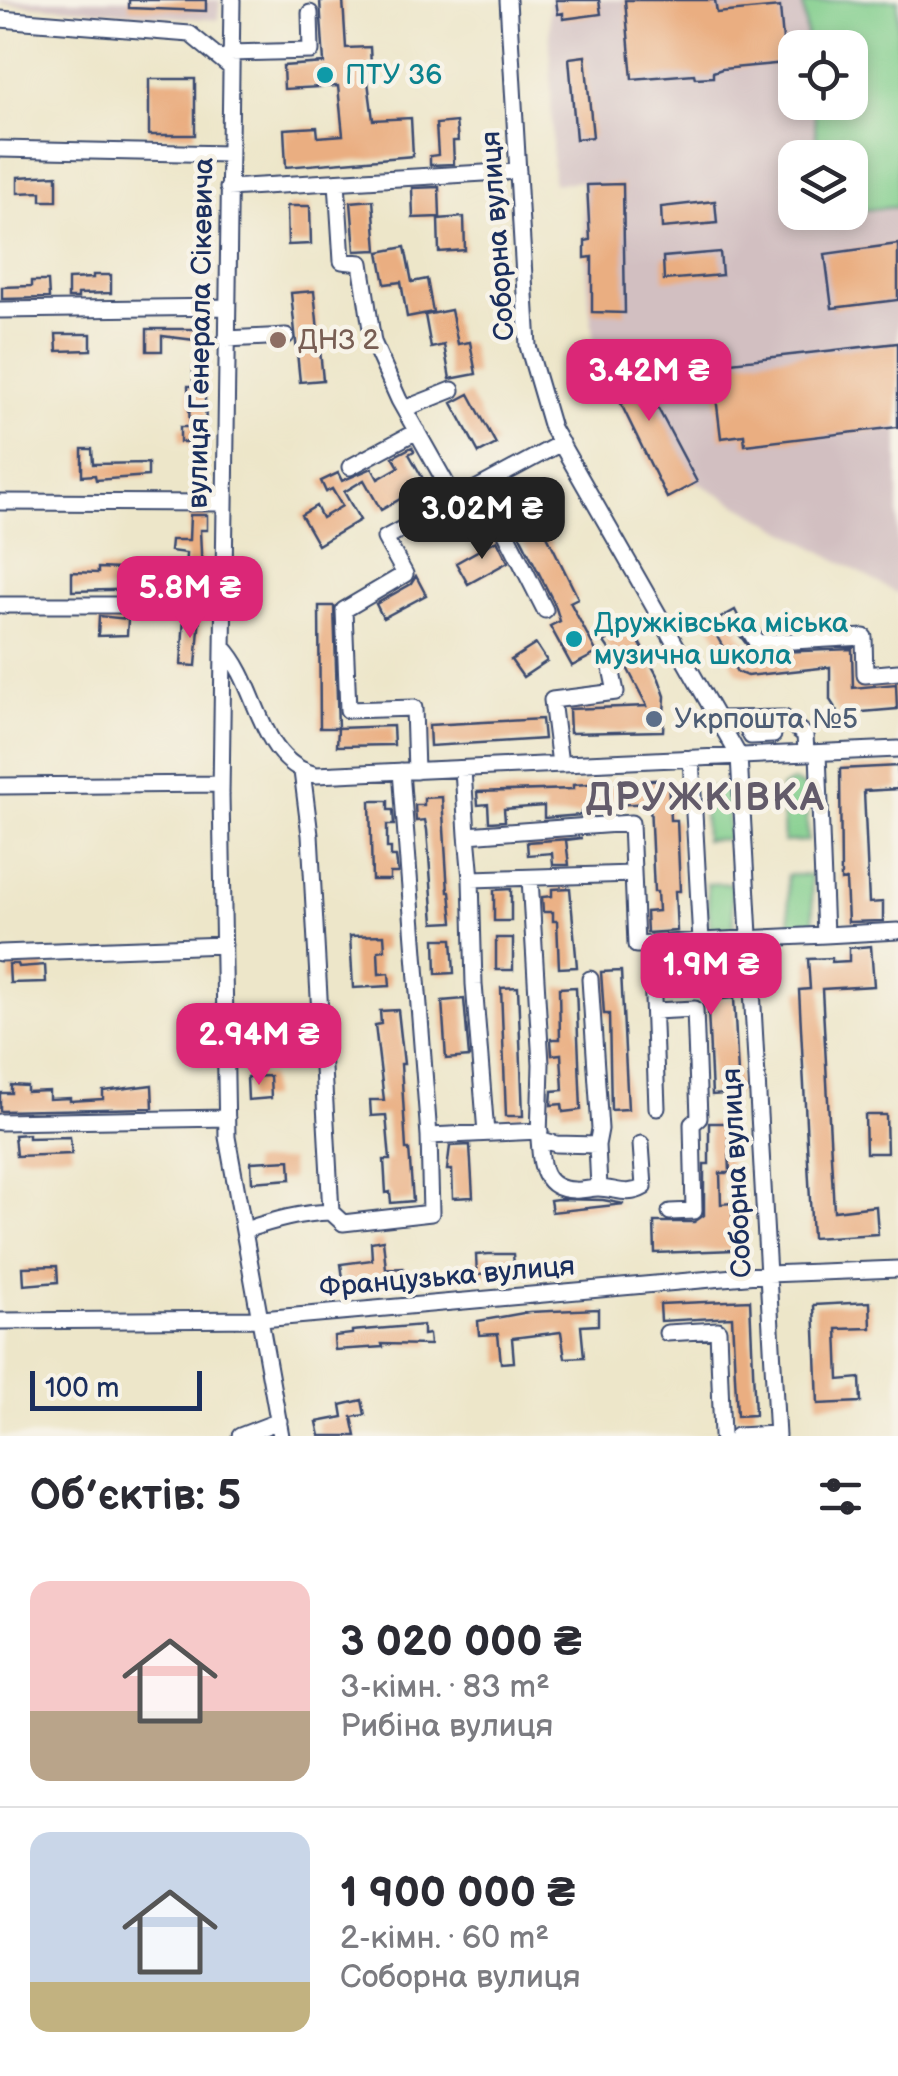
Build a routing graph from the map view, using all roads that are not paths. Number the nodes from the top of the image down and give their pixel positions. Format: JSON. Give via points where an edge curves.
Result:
{"nodes":[{"id":1,"x":232,"y":0,"type":"edge"},
{"id":2,"x":508,"y":0,"type":"edge"},
{"id":3,"x":310,"y":13,"type":"dead end"},
{"id":4,"x":0,"y":20,"type":"edge"},
{"id":5,"x":229,"y":60,"type":"junction"},
{"id":6,"x":0,"y":148,"type":"edge"},
{"id":7,"x":228,"y":154,"type":"junction"},
{"id":8,"x":518,"y":171,"type":"junction"},
{"id":9,"x":337,"y":182,"type":"junction"},
{"id":10,"x":228,"y":188,"type":"junction"},
{"id":11,"x":226,"y":307,"type":"junction"},
{"id":12,"x":0,"y":310,"type":"edge"},
{"id":13,"x":286,"y":336,"type":"dead end"},
{"id":14,"x":226,"y":339,"type":"junction"},
{"id":15,"x":452,"y":390,"type":"dead end"},
{"id":16,"x":404,"y":409,"type":"junction"},
{"id":17,"x":417,"y":431,"type":"junction"},
{"id":18,"x":561,"y":443,"type":"junction"},
{"id":19,"x":350,"y":468,"type":"dead end"},
{"id":20,"x":482,"y":486,"type":"junction"},
{"id":21,"x":456,"y":500,"type":"junction"},
{"id":22,"x":0,"y":502,"type":"edge"},
{"id":23,"x":224,"y":503,"type":"junction"},
{"id":24,"x":0,"y":605,"type":"edge"},
{"id":25,"x":223,"y":605,"type":"junction"},
{"id":26,"x":545,"y":610,"type":"dead end"},
{"id":27,"x":748,"y":628,"type":"dead end"},
{"id":28,"x":222,"y":647,"type":"junction"},
{"id":29,"x":611,"y":668,"type":"dead end"},
{"id":30,"x":898,"y":672,"type":"edge"},
{"id":31,"x":719,"y":719,"type":"junction"},
{"id":32,"x":898,"y":748,"type":"edge"},
{"id":33,"x":812,"y":753,"type":"junction"},
{"id":34,"x":739,"y":756,"type":"junction"},
{"id":35,"x":691,"y":758,"type":"junction"},
{"id":36,"x":560,"y":764,"type":"junction"},
{"id":37,"x":463,"y":768,"type":"junction"},
{"id":38,"x":302,"y":771,"type":"junction"},
{"id":39,"x":408,"y":771,"type":"junction"},
{"id":40,"x":221,"y":784,"type":"junction"},
{"id":41,"x":0,"y":786,"type":"edge"},
{"id":42,"x":466,"y":835,"type":"junction"},
{"id":43,"x":633,"y":874,"type":"junction"},
{"id":44,"x":530,"y":878,"type":"junction"},
{"id":45,"x":471,"y":879,"type":"junction"},
{"id":46,"x":898,"y":931,"type":"edge"},
{"id":47,"x":825,"y":935,"type":"junction"},
{"id":48,"x":749,"y":939,"type":"junction"},
{"id":49,"x":701,"y":941,"type":"junction"},
{"id":50,"x":647,"y":944,"type":"junction"},
{"id":51,"x":224,"y":945,"type":"junction"},
{"id":52,"x":0,"y":953,"type":"edge"},
{"id":53,"x":590,"y":979,"type":"dead end"},
{"id":54,"x":654,"y":1012,"type":"junction"},
{"id":55,"x":657,"y":1108,"type":"dead end"},
{"id":56,"x":227,"y":1118,"type":"junction"},
{"id":57,"x":0,"y":1122,"type":"edge"},
{"id":58,"x":486,"y":1134,"type":"junction"},
{"id":59,"x":540,"y":1135,"type":"junction"},
{"id":60,"x":428,"y":1136,"type":"junction"},
{"id":61,"x":642,"y":1144,"type":"dead end"},
{"id":62,"x":597,"y":1145,"type":"junction"},
{"id":63,"x":599,"y":1188,"type":"junction"},
{"id":64,"x":331,"y":1212,"type":"junction"},
{"id":65,"x":670,"y":1212,"type":"dead end"},
{"id":66,"x":245,"y":1230,"type":"junction"},
{"id":67,"x":898,"y":1269,"type":"edge"},
{"id":68,"x":768,"y":1274,"type":"junction"},
{"id":69,"x":262,"y":1318,"type":"junction"},
{"id":70,"x":0,"y":1322,"type":"edge"},
{"id":71,"x":667,"y":1333,"type":"dead end"},
{"id":72,"x":280,"y":1428,"type":"edge"},
{"id":73,"x":777,"y":1435,"type":"edge"},
{"id":74,"x":240,"y":1436,"type":"edge"},
{"id":75,"x":722,"y":1436,"type":"edge"},
{"id":76,"x":737,"y":1436,"type":"edge"}],
"edges":[{"from":1,"to":5,"type":"street","name":"вулиця Генерала Сікевича"},
{"from":2,"to":8,"type":"street","name":"Соборна вулиця"},
{"from":3,"to":5,"type":"street","via":[[311,51]]},
{"from":4,"to":5,"type":"street","via":[[190,34]]},
{"from":5,"to":7,"type":"street","name":"вулиця Генерала Сікевича"},
{"from":6,"to":7,"type":"street"},
{"from":7,"to":10,"type":"street","name":"вулиця Генерала Сікевича"},
{"from":8,"to":9,"type":"street"},
{"from":8,"to":18,"type":"street","name":"Соборна вулиця","via":[[528,346]]},
{"from":9,"to":10,"type":"street"},
{"from":9,"to":16,"type":"street","via":[[342,261],[361,263],[373,342]]},
{"from":10,"to":11,"type":"street","name":"вулиця Генерала Сікевича"},
{"from":11,"to":12,"type":"street"},
{"from":11,"to":14,"type":"street","name":"вулиця Генерала Сікевича"},
{"from":13,"to":14,"type":"street"},
{"from":14,"to":23,"type":"street","name":"вулиця Генерала Сікевича"},
{"from":15,"to":16,"type":"street"},
{"from":16,"to":17,"type":"street"},
{"from":17,"to":19,"type":"street"},
{"from":17,"to":21,"type":"street"},
{"from":18,"to":20,"type":"street"},
{"from":18,"to":31,"type":"street","name":"Соборна вулиця"},
{"from":20,"to":21,"type":"street"},
{"from":20,"to":26,"type":"street"},
{"from":21,"to":39,"type":"street","via":[[385,538],[405,574],[344,610],[348,710],[414,708]]},
{"from":22,"to":23,"type":"street"},
{"from":23,"to":25,"type":"street","name":"вулиця Генерала Сікевича"},
{"from":24,"to":25,"type":"street"},
{"from":25,"to":28,"type":"street","name":"вулиця Генерала Сікевича"},
{"from":27,"to":30,"type":"street","via":[[757,643],[864,637],[866,675]]},
{"from":28,"to":38,"type":"street","via":[[235,660],[273,744]]},
{"from":28,"to":40,"type":"street","name":"вулиця Генерала Сікевича"},
{"from":29,"to":36,"type":"street","via":[[616,692],[552,700]]},
{"from":31,"to":33,"type":"street","via":[[784,718]]},
{"from":31,"to":34,"type":"street","name":"Соборна вулиця"},
{"from":32,"to":33,"type":"street"},
{"from":33,"to":34,"type":"street"},
{"from":33,"to":47,"type":"street"},
{"from":34,"to":35,"type":"street"},
{"from":34,"to":48,"type":"street","name":"Соборна вулиця"},
{"from":35,"to":36,"type":"street"},
{"from":35,"to":49,"type":"street"},
{"from":36,"to":37,"type":"street"},
{"from":37,"to":39,"type":"street"},
{"from":37,"to":42,"type":"street"},
{"from":38,"to":39,"type":"street"},
{"from":38,"to":64,"type":"street"},
{"from":39,"to":60,"type":"street"},
{"from":40,"to":41,"type":"street"},
{"from":40,"to":51,"type":"street","name":"вулиця Генерала Сікевича"},
{"from":42,"to":43,"type":"street","via":[[631,823]]},
{"from":42,"to":45,"type":"street"},
{"from":43,"to":44,"type":"street"},
{"from":43,"to":50,"type":"street","via":[[636,945]]},
{"from":44,"to":45,"type":"street"},
{"from":44,"to":59,"type":"street"},
{"from":45,"to":58,"type":"street"},
{"from":46,"to":47,"type":"street"},
{"from":47,"to":48,"type":"street"},
{"from":48,"to":49,"type":"street"},
{"from":48,"to":68,"type":"street","name":"Соборна вулиця"},
{"from":49,"to":50,"type":"street"},
{"from":50,"to":54,"type":"street"},
{"from":51,"to":52,"type":"street"},
{"from":51,"to":56,"type":"street","name":"вулиця Генерала Сікевича"},
{"from":53,"to":62,"type":"street"},
{"from":54,"to":55,"type":"street"},
{"from":54,"to":65,"type":"street","via":[[695,1009],[694,1211]]},
{"from":56,"to":57,"type":"street"},
{"from":56,"to":66,"type":"street","name":"вулиця Генерала Сікевича"},
{"from":58,"to":59,"type":"street"},
{"from":58,"to":60,"type":"street"},
{"from":59,"to":62,"type":"street","via":[[556,1144]]},
{"from":59,"to":63,"type":"street","via":[[542,1173],[556,1187]]},
{"from":60,"to":64,"type":"street","via":[[431,1213],[343,1222]]},
{"from":61,"to":63,"type":"street","via":[[644,1188]]},
{"from":62,"to":63,"type":"street"},
{"from":64,"to":66,"type":"street","via":[[288,1215]]},
{"from":66,"to":69,"type":"street","name":"вулиця Генерала Сікевича"},
{"from":67,"to":68,"type":"street","name":"Французька вулиця"},
{"from":68,"to":69,"type":"street","name":"Французька вулиця"},
{"from":68,"to":73,"type":"street","name":"Соборна вулиця"},
{"from":69,"to":70,"type":"street","name":"Французька вулиця"},
{"from":69,"to":72,"type":"street","name":"вулиця Генерала Сікевича"},
{"from":71,"to":75,"type":"street","via":[[718,1330]]},
{"from":72,"to":74,"type":"street"},
{"from":73,"to":76,"type":"street"}]}
